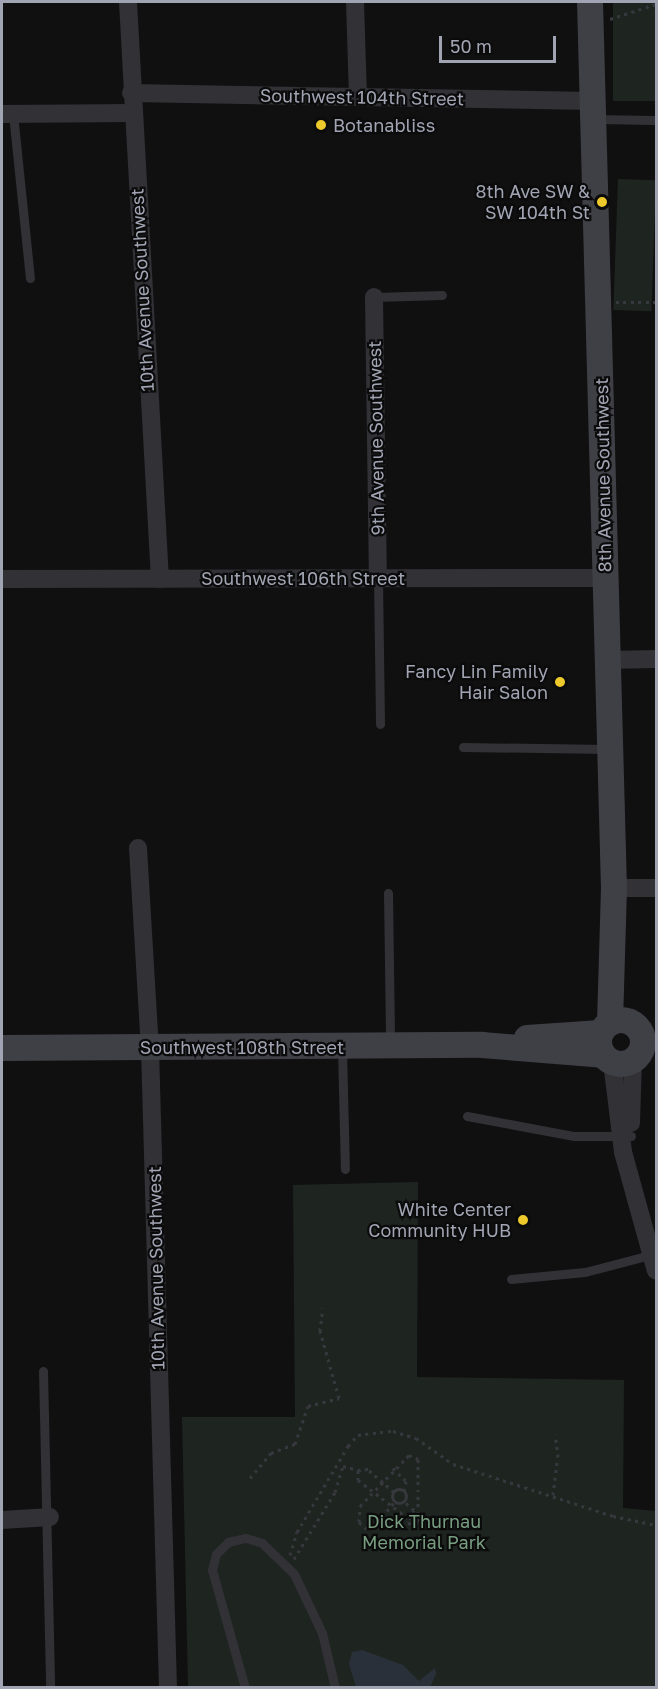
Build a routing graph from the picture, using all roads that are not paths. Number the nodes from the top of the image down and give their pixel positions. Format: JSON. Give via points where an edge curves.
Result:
{"nodes":[{"id":1,"x":128,"y":2,"type":"edge"},
{"id":2,"x":355,"y":2,"type":"edge"},
{"id":3,"x":590,"y":2,"type":"edge"},
{"id":4,"x":131,"y":93,"type":"junction"},
{"id":5,"x":358,"y":97,"type":"junction"},
{"id":6,"x":593,"y":110,"type":"junction"},
{"id":7,"x":132,"y":113,"type":"junction"},
{"id":8,"x":7,"y":114,"type":"edge"},
{"id":9,"x":653,"y":120,"type":"dead end"},
{"id":10,"x":30,"y":278,"type":"dead end"},
{"id":11,"x":442,"y":295,"type":"dead end"},
{"id":12,"x":374,"y":297,"type":"joint"},
{"id":13,"x":378,"y":578,"type":"junction"},
{"id":14,"x":605,"y":578,"type":"junction"},
{"id":15,"x":2,"y":579,"type":"edge"},
{"id":16,"x":160,"y":579,"type":"junction"},
{"id":17,"x":657,"y":659,"type":"edge"},
{"id":18,"x":608,"y":660,"type":"junction"},
{"id":19,"x":380,"y":724,"type":"dead end"},
{"id":20,"x":463,"y":747,"type":"dead end"},
{"id":21,"x":611,"y":749,"type":"junction"},
{"id":22,"x":138,"y":848,"type":"dead end"},
{"id":23,"x":614,"y":888,"type":"junction"},
{"id":24,"x":657,"y":888,"type":"edge"},
{"id":25,"x":388,"y":893,"type":"dead end"},
{"id":26,"x":628,"y":1042,"type":"edge"},
{"id":27,"x":342,"y":1046,"type":"junction"},
{"id":28,"x":390,"y":1046,"type":"junction"},
{"id":29,"x":2,"y":1048,"type":"edge"},
{"id":30,"x":150,"y":1048,"type":"junction"},
{"id":31,"x":467,"y":1116,"type":"dead end"},
{"id":32,"x":626,"y":1136,"type":"junction"},
{"id":33,"x":345,"y":1169,"type":"dead end"},
{"id":34,"x":653,"y":1263,"type":"edge"},
{"id":35,"x":511,"y":1279,"type":"dead end"},
{"id":36,"x":43,"y":1371,"type":"dead end"},
{"id":37,"x":50,"y":1518,"type":"junction"},
{"id":38,"x":2,"y":1520,"type":"edge"},
{"id":39,"x":50,"y":1688,"type":"edge"},
{"id":40,"x":168,"y":1688,"type":"edge"},
{"id":41,"x":245,"y":1688,"type":"edge"},
{"id":42,"x":335,"y":1688,"type":"edge"}],
"edges":[{"from":1,"to":4,"type":"street","name":"10th Avenue Southwest"},
{"from":2,"to":5,"type":"street"},
{"from":3,"to":6,"type":"street","name":"8th Avenue Southwest"},
{"from":4,"to":5,"type":"street","name":"Southwest 104th Street"},
{"from":4,"to":7,"type":"street","name":"10th Avenue Southwest"},
{"from":5,"to":6,"type":"street","name":"Southwest 104th Street"},
{"from":6,"to":9,"type":"lane"},
{"from":6,"to":14,"type":"street","name":"8th Avenue Southwest"},
{"from":7,"to":8,"type":"street"},
{"from":7,"to":16,"type":"street","name":"10th Avenue Southwest"},
{"from":8,"to":10,"type":"lane"},
{"from":11,"to":12,"type":"lane"},
{"from":12,"to":13,"type":"street","name":"9th Avenue Southwest"},
{"from":13,"to":14,"type":"street","name":"Southwest 106th Street"},
{"from":13,"to":16,"type":"street","name":"Southwest 106th Street"},
{"from":13,"to":19,"type":"lane"},
{"from":14,"to":18,"type":"street","name":"8th Avenue Southwest"},
{"from":15,"to":16,"type":"street","name":"Southwest 106th Street"},
{"from":17,"to":18,"type":"street"},
{"from":18,"to":21,"type":"street","name":"8th Avenue Southwest"},
{"from":20,"to":21,"type":"lane"},
{"from":21,"to":23,"type":"street","name":"8th Avenue Southwest"},
{"from":22,"to":30,"type":"street","name":"10th Avenue Southwest"},
{"from":23,"to":24,"type":"street"},
{"from":23,"to":26,"type":"street","name":"8th Avenue Southwest","via":[[615,949]]},
{"from":25,"to":28,"type":"lane"},
{"from":26,"to":28,"type":"street","name":"Southwest 108th Street"},
{"from":26,"to":32,"type":"street","name":"8th Avenue Southwest"},
{"from":27,"to":28,"type":"street","name":"Southwest 108th Street"},
{"from":27,"to":30,"type":"street","name":"Southwest 108th Street"},
{"from":27,"to":33,"type":"lane"},
{"from":29,"to":30,"type":"street","name":"Southwest 108th Street"},
{"from":30,"to":40,"type":"street","name":"10th Avenue Southwest"},
{"from":31,"to":32,"type":"lane","via":[[574,1136]]},
{"from":32,"to":34,"type":"street","name":"8th Avenue Southwest","via":[[627,1167]]},
{"from":34,"to":35,"type":"lane"},
{"from":36,"to":37,"type":"lane"},
{"from":37,"to":38,"type":"street"},
{"from":37,"to":39,"type":"lane"},
{"from":41,"to":42,"type":"lane","via":[[216,1597],[216,1554],[228,1542],[246,1538],[262,1544],[288,1568],[312,1605]]}]}
